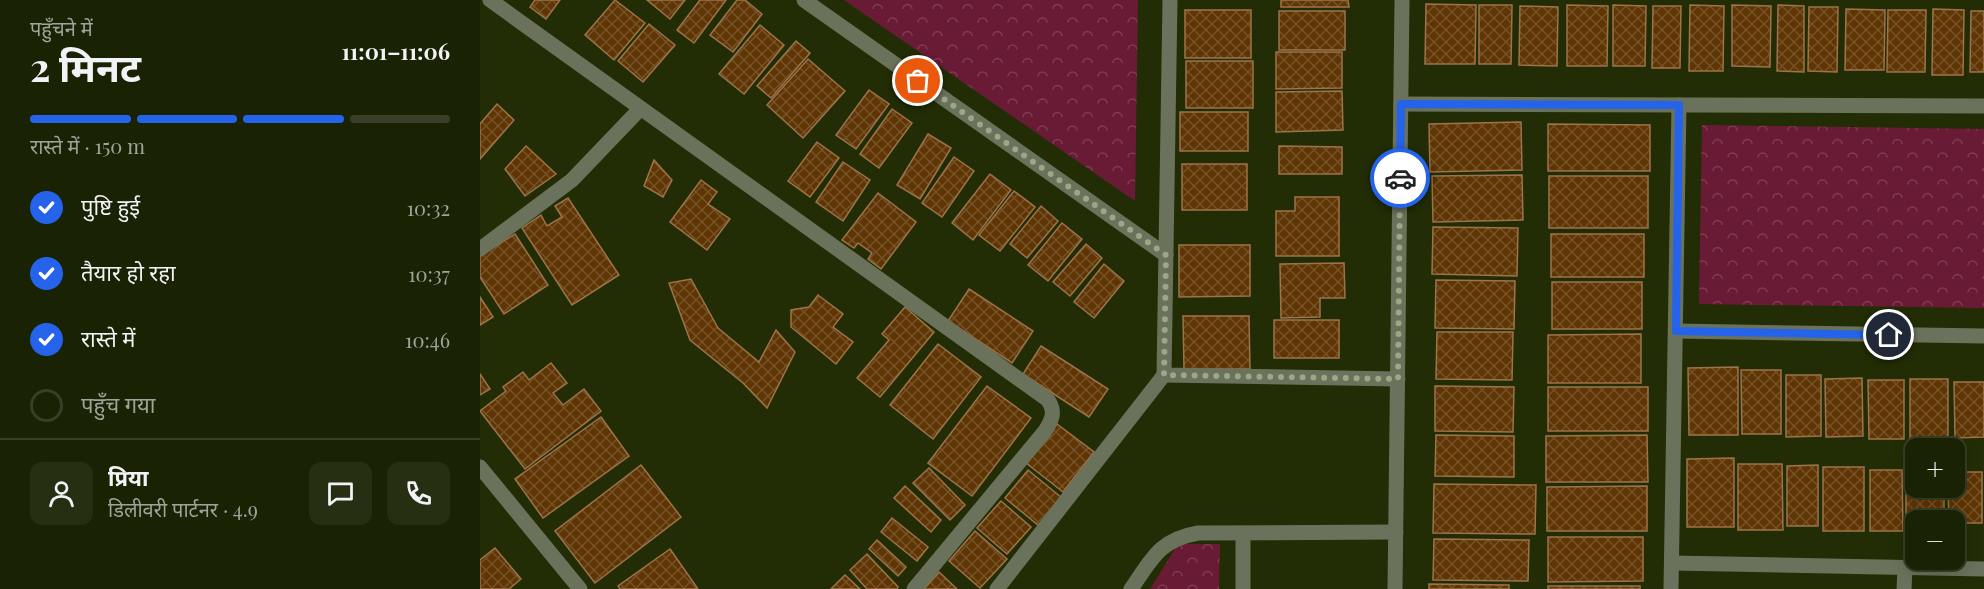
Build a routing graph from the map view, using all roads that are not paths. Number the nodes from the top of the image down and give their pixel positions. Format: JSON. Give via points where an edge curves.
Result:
{"nodes":[{"id":1,"x":490,"y":0,"type":"edge"},
{"id":2,"x":804,"y":0,"type":"edge"},
{"id":3,"x":1170,"y":0,"type":"edge"},
{"id":4,"x":1402,"y":0,"type":"edge"},
{"id":5,"x":1401,"y":104,"type":"junction"},
{"id":6,"x":1679,"y":105,"type":"junction"},
{"id":7,"x":1984,"y":106,"type":"edge"},
{"id":8,"x":640,"y":109,"type":"junction"},
{"id":9,"x":480,"y":249,"type":"edge"},
{"id":10,"x":1166,"y":255,"type":"junction"},
{"id":11,"x":1676,"y":331,"type":"junction"},
{"id":12,"x":1984,"y":336,"type":"edge"},
{"id":13,"x":1164,"y":375,"type":"junction"},
{"id":14,"x":1398,"y":379,"type":"junction"},
{"id":15,"x":480,"y":467,"type":"edge"},
{"id":16,"x":1396,"y":532,"type":"junction"},
{"id":17,"x":1244,"y":534,"type":"junction"},
{"id":18,"x":1672,"y":563,"type":"junction"},
{"id":19,"x":1905,"y":567,"type":"joint"},
{"id":20,"x":1965,"y":569,"type":"edge"},
{"id":21,"x":1984,"y":569,"type":"edge"},
{"id":22,"x":580,"y":589,"type":"edge"},
{"id":23,"x":914,"y":589,"type":"edge"},
{"id":24,"x":996,"y":589,"type":"edge"},
{"id":25,"x":1131,"y":589,"type":"edge"},
{"id":26,"x":1244,"y":589,"type":"edge"},
{"id":27,"x":1395,"y":589,"type":"edge"},
{"id":28,"x":1671,"y":589,"type":"edge"},
{"id":29,"x":1904,"y":589,"type":"edge"}],
"edges":[{"from":1,"to":8,"type":"street"},
{"from":2,"to":10,"type":"street"},
{"from":3,"to":10,"type":"street"},
{"from":4,"to":5,"type":"street"},
{"from":5,"to":6,"type":"street"},
{"from":5,"to":14,"type":"street"},
{"from":6,"to":7,"type":"street"},
{"from":6,"to":11,"type":"street"},
{"from":8,"to":9,"type":"street","via":[[572,180]]},
{"from":8,"to":23,"type":"street","via":[[1048,400],[1053,408],[1045,431]]},
{"from":10,"to":13,"type":"street"},
{"from":11,"to":12,"type":"street"},
{"from":11,"to":18,"type":"street"},
{"from":13,"to":14,"type":"street"},
{"from":13,"to":24,"type":"street"},
{"from":14,"to":16,"type":"street"},
{"from":15,"to":22,"type":"street"},
{"from":16,"to":17,"type":"street"},
{"from":16,"to":27,"type":"street"},
{"from":17,"to":25,"type":"street","via":[[1180,536],[1157,553]]},
{"from":17,"to":26,"type":"street"},
{"from":18,"to":19,"type":"street"},
{"from":18,"to":28,"type":"street"},
{"from":19,"to":29,"type":"street"},
{"from":20,"to":21,"type":"street"}]}
